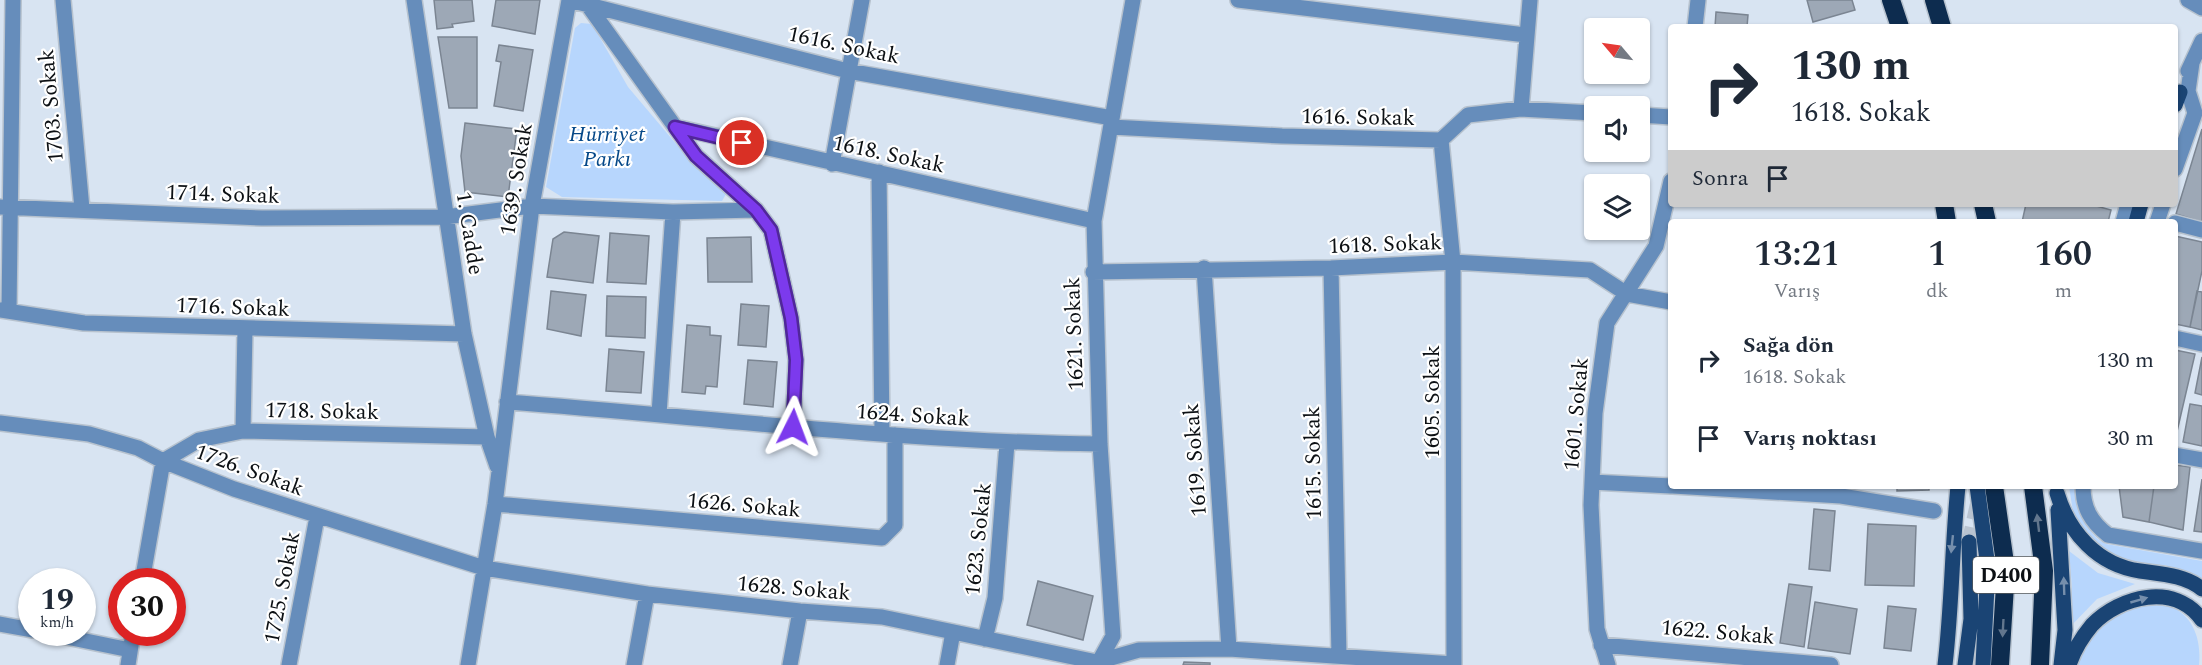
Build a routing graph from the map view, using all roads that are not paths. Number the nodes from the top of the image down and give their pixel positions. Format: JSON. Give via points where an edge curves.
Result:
{"nodes":[{"id":1,"x":14,"y":0,"type":"edge"},
{"id":2,"x":63,"y":0,"type":"edge"},
{"id":3,"x":414,"y":0,"type":"edge"},
{"id":4,"x":569,"y":0,"type":"edge"},
{"id":5,"x":862,"y":0,"type":"edge"},
{"id":6,"x":1133,"y":0,"type":"edge"},
{"id":7,"x":1238,"y":0,"type":"edge"},
{"id":8,"x":1530,"y":0,"type":"edge"},
{"id":9,"x":1698,"y":0,"type":"edge"},
{"id":10,"x":1891,"y":0,"type":"edge"},
{"id":11,"x":1934,"y":0,"type":"edge"},
{"id":12,"x":2188,"y":0,"type":"edge"},
{"id":13,"x":587,"y":4,"type":"junction"},
{"id":14,"x":1306,"y":5,"type":"edge"},
{"id":15,"x":2202,"y":8,"type":"edge"},
{"id":16,"x":7,"y":21,"type":"edge"},
{"id":17,"x":1695,"y":24,"type":"edge"},
{"id":18,"x":1899,"y":24,"type":"edge"},
{"id":19,"x":1941,"y":24,"type":"edge"},
{"id":20,"x":1526,"y":35,"type":"junction"},
{"id":21,"x":2202,"y":41,"type":"edge"},
{"id":22,"x":2192,"y":63,"type":"junction"},
{"id":23,"x":848,"y":71,"type":"junction"},
{"id":24,"x":2178,"y":92,"type":"edge"},
{"id":25,"x":1521,"y":109,"type":"junction"},
{"id":26,"x":1584,"y":112,"type":"edge"},
{"id":27,"x":2198,"y":114,"type":"edge"},
{"id":28,"x":1650,"y":116,"type":"edge"},
{"id":29,"x":1668,"y":117,"type":"edge"},
{"id":30,"x":6,"y":120,"type":"edge"},
{"id":31,"x":1112,"y":122,"type":"junction"},
{"id":32,"x":675,"y":127,"type":"junction"},
{"id":33,"x":1441,"y":140,"type":"junction"},
{"id":34,"x":2178,"y":162,"type":"edge"},
{"id":35,"x":832,"y":164,"type":"junction"},
{"id":36,"x":879,"y":172,"type":"junction"},
{"id":37,"x":1668,"y":194,"type":"edge"},
{"id":38,"x":532,"y":206,"type":"junction"},
{"id":39,"x":6,"y":208,"type":"edge"},
{"id":40,"x":82,"y":209,"type":"junction"},
{"id":41,"x":756,"y":210,"type":"junction"},
{"id":42,"x":673,"y":212,"type":"junction"},
{"id":43,"x":445,"y":217,"type":"junction"},
{"id":44,"x":1094,"y":221,"type":"junction"},
{"id":45,"x":2178,"y":222,"type":"edge"},
{"id":46,"x":2202,"y":230,"type":"edge"},
{"id":47,"x":1453,"y":262,"type":"junction"},
{"id":48,"x":1204,"y":268,"type":"junction"},
{"id":49,"x":1331,"y":268,"type":"junction"},
{"id":50,"x":1093,"y":272,"type":"junction"},
{"id":51,"x":1627,"y":294,"type":"junction"},
{"id":52,"x":1668,"y":301,"type":"edge"},
{"id":53,"x":4,"y":311,"type":"edge"},
{"id":54,"x":245,"y":329,"type":"junction"},
{"id":55,"x":464,"y":334,"type":"junction"},
{"id":56,"x":2178,"y":339,"type":"edge"},
{"id":57,"x":2202,"y":344,"type":"edge"},
{"id":58,"x":507,"y":402,"type":"junction"},
{"id":59,"x":659,"y":414,"type":"junction"},
{"id":60,"x":0,"y":423,"type":"edge"},
{"id":61,"x":793,"y":427,"type":"junction"},
{"id":62,"x":243,"y":431,"type":"junction"},
{"id":63,"x":889,"y":435,"type":"junction"},
{"id":64,"x":487,"y":437,"type":"junction"},
{"id":65,"x":1007,"y":443,"type":"junction"},
{"id":66,"x":1100,"y":444,"type":"junction"},
{"id":67,"x":2178,"y":456,"type":"edge"},
{"id":68,"x":2202,"y":460,"type":"edge"},
{"id":69,"x":164,"y":461,"type":"junction"},
{"id":70,"x":498,"y":469,"type":"junction"},
{"id":71,"x":1592,"y":482,"type":"junction"},
{"id":72,"x":1668,"y":486,"type":"edge"},
{"id":73,"x":1727,"y":489,"type":"edge"},
{"id":74,"x":1958,"y":489,"type":"edge"},
{"id":75,"x":1977,"y":489,"type":"edge"},
{"id":76,"x":1994,"y":489,"type":"edge"},
{"id":77,"x":2033,"y":489,"type":"edge"},
{"id":78,"x":2083,"y":489,"type":"edge"},
{"id":79,"x":2056,"y":490,"type":"edge"},
{"id":80,"x":495,"y":504,"type":"junction"},
{"id":81,"x":1934,"y":511,"type":"dead end"},
{"id":82,"x":317,"y":517,"type":"junction"},
{"id":83,"x":1969,"y":542,"type":"tunnel mouth"},
{"id":84,"x":2202,"y":551,"type":"edge"},
{"id":85,"x":145,"y":568,"type":"edge"},
{"id":86,"x":484,"y":568,"type":"junction"},
{"id":87,"x":2202,"y":589,"type":"edge"},
{"id":88,"x":647,"y":594,"type":"junction"},
{"id":89,"x":800,"y":611,"type":"junction"},
{"id":90,"x":2202,"y":620,"type":"edge"},
{"id":91,"x":0,"y":624,"type":"edge"},
{"id":92,"x":18,"y":627,"type":"edge"},
{"id":93,"x":953,"y":632,"type":"junction"},
{"id":94,"x":985,"y":639,"type":"junction"},
{"id":95,"x":1601,"y":645,"type":"junction"},
{"id":96,"x":91,"y":646,"type":"edge"},
{"id":97,"x":1229,"y":649,"type":"junction"},
{"id":98,"x":1339,"y":656,"type":"junction"},
{"id":99,"x":129,"y":657,"type":"edge"},
{"id":100,"x":1140,"y":658,"type":"edge"},
{"id":101,"x":1294,"y":660,"type":"edge"},
{"id":102,"x":1097,"y":664,"type":"edge"},
{"id":103,"x":1454,"y":664,"type":"edge"},
{"id":104,"x":289,"y":665,"type":"edge"},
{"id":105,"x":468,"y":665,"type":"edge"},
{"id":106,"x":634,"y":665,"type":"edge"},
{"id":107,"x":790,"y":665,"type":"edge"},
{"id":108,"x":947,"y":665,"type":"edge"},
{"id":109,"x":1608,"y":665,"type":"edge"},
{"id":110,"x":1831,"y":665,"type":"edge"},
{"id":111,"x":1944,"y":665,"type":"edge"},
{"id":112,"x":1965,"y":665,"type":"edge"},
{"id":113,"x":1983,"y":665,"type":"edge"},
{"id":114,"x":2000,"y":665,"type":"edge"},
{"id":115,"x":2040,"y":665,"type":"edge"},
{"id":116,"x":2061,"y":665,"type":"edge"},
{"id":117,"x":2069,"y":665,"type":"edge"}],
"edges":[{"from":1,"to":16,"type":"street"},
{"from":2,"to":40,"type":"street","name":"1703. Sokak"},
{"from":3,"to":43,"type":"street","name":"1. Cadde"},
{"from":4,"to":13,"type":"street","name":"1616. Sokak"},
{"from":4,"to":38,"type":"street","name":"1639. Sokak"},
{"from":5,"to":23,"type":"street"},
{"from":6,"to":31,"type":"street","name":"1621. Sokak"},
{"from":7,"to":14,"type":"street"},
{"from":8,"to":20,"type":"street"},
{"from":9,"to":17,"type":"street"},
{"from":10,"to":18,"type":"highway"},
{"from":11,"to":19,"type":"highway"},
{"from":12,"to":15,"type":"street"},
{"from":13,"to":23,"type":"street","name":"1616. Sokak"},
{"from":13,"to":32,"type":"street"},
{"from":14,"to":20,"type":"street"},
{"from":16,"to":30,"type":"street"},
{"from":20,"to":25,"type":"street"},
{"from":21,"to":22,"type":"street"},
{"from":22,"to":24,"type":"street"},
{"from":22,"to":27,"type":"street","via":[[2188,91]]},
{"from":23,"to":31,"type":"street","name":"1616. Sokak"},
{"from":23,"to":35,"type":"street"},
{"from":25,"to":26,"type":"street","name":"1616. Sokak"},
{"from":25,"to":33,"type":"street","name":"1616. Sokak","via":[[1468,115]]},
{"from":27,"to":34,"type":"street"},
{"from":28,"to":29,"type":"street"},
{"from":30,"to":39,"type":"street"},
{"from":31,"to":33,"type":"street","name":"1616. Sokak","via":[[1282,136]]},
{"from":31,"to":44,"type":"street","name":"1621. Sokak"},
{"from":32,"to":35,"type":"street","name":"1618. Sokak"},
{"from":32,"to":41,"type":"street","via":[[696,156]]},
{"from":33,"to":47,"type":"street","name":"1605. Sokak"},
{"from":35,"to":36,"type":"street","name":"1618. Sokak"},
{"from":36,"to":44,"type":"street","name":"1618. Sokak"},
{"from":36,"to":63,"type":"street"},
{"from":37,"to":51,"type":"street","name":"1601. Sokak","via":[[1656,246]]},
{"from":38,"to":42,"type":"street","name":"1714. Sokak"},
{"from":38,"to":43,"type":"street","name":"1714. Sokak"},
{"from":38,"to":58,"type":"street","name":"1639. Sokak"},
{"from":39,"to":40,"type":"street","name":"1714. Sokak"},
{"from":39,"to":53,"type":"street"},
{"from":40,"to":43,"type":"street","name":"1714. Sokak","via":[[262,218]]},
{"from":41,"to":42,"type":"street","name":"1714. Sokak"},
{"from":41,"to":61,"type":"street","via":[[771,230],[791,318],[796,360]]},
{"from":42,"to":59,"type":"street"},
{"from":43,"to":55,"type":"street","name":"1. Cadde"},
{"from":44,"to":50,"type":"street","name":"1621. Sokak"},
{"from":45,"to":46,"type":"street"},
{"from":47,"to":49,"type":"street","name":"1618. Sokak"},
{"from":47,"to":51,"type":"street","name":"1618. Sokak","via":[[1590,270]]},
{"from":47,"to":103,"type":"street","name":"1605. Sokak"},
{"from":48,"to":49,"type":"street","name":"1618. Sokak"},
{"from":48,"to":50,"type":"street","name":"1618. Sokak"},
{"from":48,"to":97,"type":"street","name":"1619. Sokak"},
{"from":49,"to":98,"type":"street","name":"1615. Sokak"},
{"from":50,"to":66,"type":"street","name":"1621. Sokak"},
{"from":51,"to":52,"type":"street","name":"1618. Sokak"},
{"from":51,"to":71,"type":"street","name":"1601. Sokak","via":[[1607,323],[1595,413]]},
{"from":53,"to":54,"type":"street","name":"1716. Sokak","via":[[84,323]]},
{"from":54,"to":55,"type":"street","name":"1716. Sokak"},
{"from":54,"to":62,"type":"street"},
{"from":55,"to":64,"type":"street","name":"1. Cadde"},
{"from":56,"to":57,"type":"street"},
{"from":58,"to":59,"type":"street","name":"1624. Sokak"},
{"from":58,"to":70,"type":"street","name":"1. Cadde"},
{"from":59,"to":61,"type":"street","name":"1624. Sokak"},
{"from":60,"to":69,"type":"street","name":"1726. Sokak","via":[[89,434],[138,448]]},
{"from":61,"to":63,"type":"street","name":"1624. Sokak"},
{"from":62,"to":64,"type":"street","name":"1718. Sokak"},
{"from":62,"to":69,"type":"street","name":"1718. Sokak","via":[[199,440]]},
{"from":63,"to":65,"type":"street","name":"1624. Sokak"},
{"from":63,"to":80,"type":"street","name":"1626. Sokak","via":[[895,525],[882,538]]},
{"from":64,"to":70,"type":"street","name":"1. Cadde"},
{"from":65,"to":66,"type":"street","name":"1624. Sokak"},
{"from":65,"to":94,"type":"street","name":"1623. Sokak","via":[[995,598]]},
{"from":66,"to":102,"type":"street","name":"1621. Sokak","via":[[1113,636]]},
{"from":67,"to":68,"type":"street"},
{"from":69,"to":82,"type":"street","name":"1726. Sokak"},
{"from":69,"to":85,"type":"street"},
{"from":70,"to":80,"type":"street","name":"1. Cadde"},
{"from":71,"to":72,"type":"street"},
{"from":71,"to":95,"type":"street","name":"1601. Sokak","via":[[1597,630]]},
{"from":73,"to":81,"type":"street","via":[[1819,494]]},
{"from":74,"to":111,"type":"main road","one_way":true,"via":[[1951,556],[1951,616]]},
{"from":75,"to":113,"type":"main road","via":[[1988,567]]},
{"from":76,"to":114,"type":"highway","number":"D400","one_way":true,"via":[[2006,570]]},
{"from":115,"to":77,"type":"highway","number":"D400","one_way":true,"via":[[2044,571]]},
{"from":78,"to":84,"type":"street","via":[[2090,517],[2108,535]]},
{"from":79,"to":87,"type":"main road","via":[[2068,522],[2098,554],[2123,567],[2169,575]]},
{"from":116,"to":79,"type":"main road","one_way":true,"via":[[2065,630],[2063,559]]},
{"from":80,"to":86,"type":"street","name":"1. Cadde"},
{"from":82,"to":86,"type":"street","name":"1726. Sokak"},
{"from":82,"to":104,"type":"street","name":"1725. Sokak"},
{"from":83,"to":112,"type":"main road","via":[[1971,619]]},
{"from":86,"to":88,"type":"street","name":"1628. Sokak"},
{"from":86,"to":105,"type":"street","name":"1. Cadde"},
{"from":88,"to":89,"type":"street","name":"1628. Sokak"},
{"from":88,"to":106,"type":"street"},
{"from":89,"to":93,"type":"street","name":"1628. Sokak","via":[[882,617]]},
{"from":89,"to":107,"type":"street"},
{"from":117,"to":90,"type":"main road","one_way":true,"via":[[2092,625],[2105,614],[2137,600],[2156,596],[2176,600],[2193,609]]},
{"from":91,"to":92,"type":"street"},
{"from":93,"to":94,"type":"street","name":"1628. Sokak"},
{"from":93,"to":108,"type":"street"},
{"from":94,"to":102,"type":"street","name":"1628. Sokak"},
{"from":95,"to":109,"type":"street","name":"1601. Sokak"},
{"from":95,"to":110,"type":"street","name":"1622. Sokak"},
{"from":96,"to":99,"type":"street"},
{"from":97,"to":100,"type":"street"},
{"from":97,"to":101,"type":"street"},
{"from":98,"to":101,"type":"street"},
{"from":98,"to":103,"type":"street"},
{"from":100,"to":102,"type":"street"}]}
